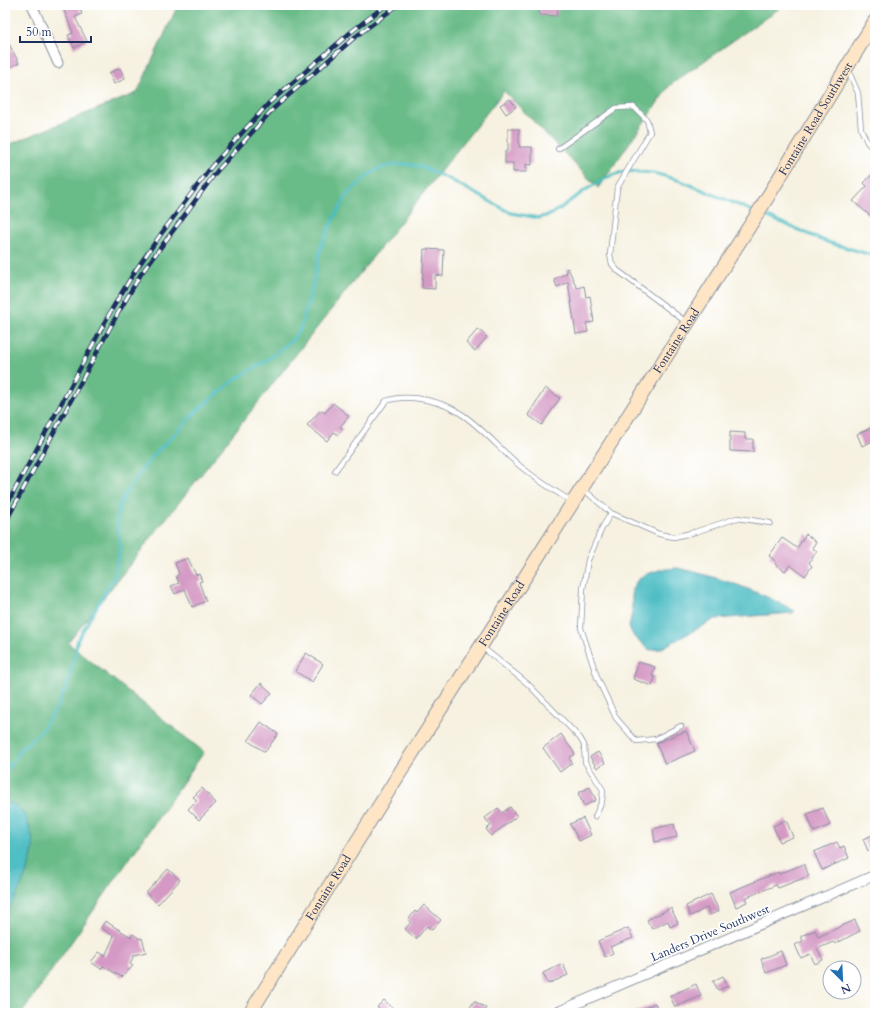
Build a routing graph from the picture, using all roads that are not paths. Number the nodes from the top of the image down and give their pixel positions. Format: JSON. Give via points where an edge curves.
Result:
{"nodes":[{"id":1,"x":32,"y":5,"type":"edge"},
{"id":2,"x":875,"y":21,"type":"edge"},
{"id":3,"x":58,"y":63,"type":"dead end"},
{"id":4,"x":846,"y":67,"type":"junction"},
{"id":5,"x":558,"y":149,"type":"dead end"},
{"id":6,"x":875,"y":151,"type":"edge"},
{"id":7,"x":756,"y":216,"type":"joint"},
{"id":8,"x":687,"y":324,"type":"junction"},
{"id":9,"x":335,"y":471,"type":"dead end"},
{"id":10,"x":582,"y":488,"type":"junction"},
{"id":11,"x":573,"y":502,"type":"junction"},
{"id":12,"x":611,"y":513,"type":"junction"},
{"id":13,"x":770,"y":523,"type":"dead end"},
{"id":14,"x":481,"y":646,"type":"junction"},
{"id":15,"x":681,"y":726,"type":"dead end"},
{"id":16,"x":595,"y":817,"type":"dead end"},
{"id":17,"x":875,"y":875,"type":"edge"},
{"id":18,"x":250,"y":1013,"type":"edge"},
{"id":19,"x":555,"y":1013,"type":"edge"}],
"edges":[{"from":1,"to":3,"type":"street"},
{"from":2,"to":4,"type":"main road","name":"Fontaine Road Southwest"},
{"from":4,"to":6,"type":"lane","via":[[858,93],[861,129]]},
{"from":4,"to":7,"type":"main road","name":"Fontaine Road Southwest"},
{"from":5,"to":8,"type":"lane","via":[[616,108],[634,107],[647,120],[650,132],[617,188],[610,255],[617,270]]},
{"from":7,"to":8,"type":"main road","name":"Fontaine Road"},
{"from":8,"to":10,"type":"main road","name":"Fontaine Road"},
{"from":9,"to":11,"type":"lane","via":[[386,401],[395,398],[418,399],[445,406],[462,414],[536,478]]},
{"from":10,"to":11,"type":"main road","name":"Fontaine Road"},
{"from":10,"to":12,"type":"lane"},
{"from":11,"to":14,"type":"main road","name":"Fontaine Road"},
{"from":12,"to":13,"type":"lane","via":[[659,534],[674,537],[737,518]]},
{"from":12,"to":15,"type":"lane","via":[[588,560],[583,589],[581,628],[597,677],[616,718],[636,741],[656,739]]},
{"from":14,"to":16,"type":"lane","via":[[528,684],[580,738],[584,745],[585,762],[604,790]]},
{"from":14,"to":18,"type":"main road","name":"Fontaine Road"},
{"from":17,"to":19,"type":"street","name":"Landers Drive Southwest"}]}
